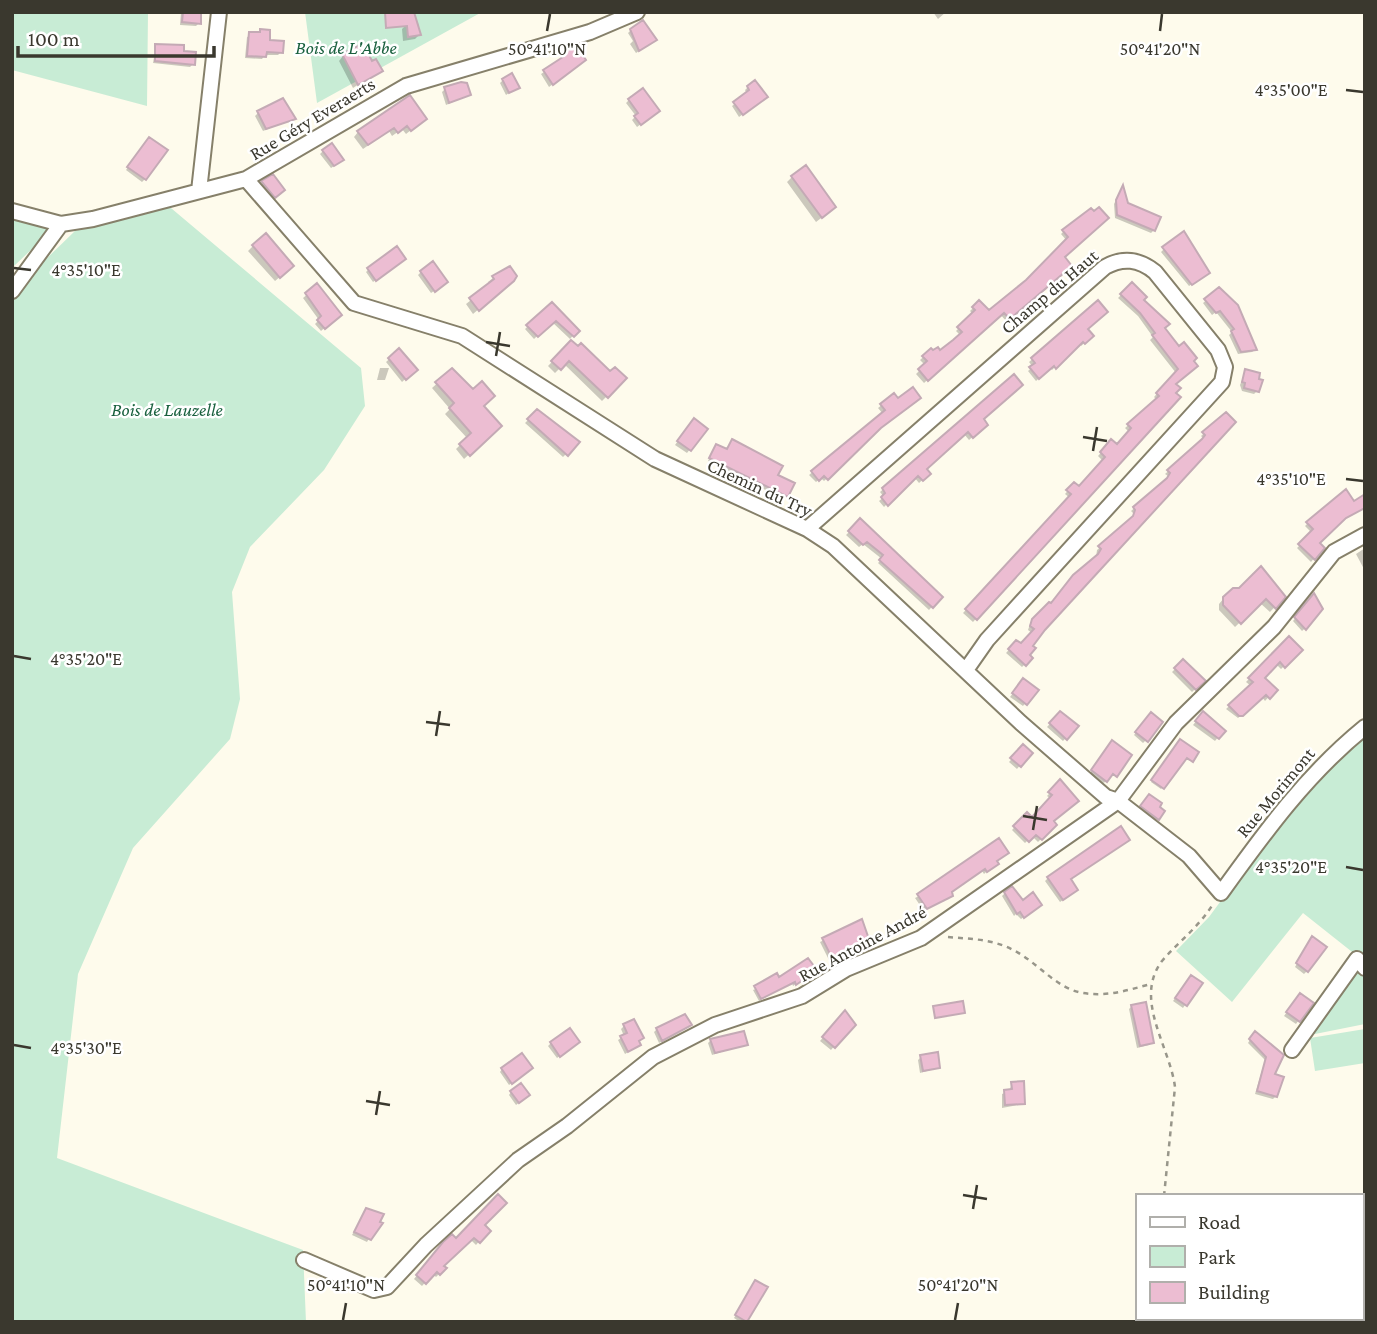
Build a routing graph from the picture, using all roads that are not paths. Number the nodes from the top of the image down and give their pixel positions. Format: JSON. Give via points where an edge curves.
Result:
{"nodes":[{"id":1,"x":219,"y":12,"type":"edge"},
{"id":2,"x":637,"y":12,"type":"edge"},
{"id":3,"x":246,"y":179,"type":"junction"},
{"id":4,"x":199,"y":191,"type":"junction"},
{"id":5,"x":12,"y":211,"type":"edge"},
{"id":6,"x":61,"y":224,"type":"junction"},
{"id":7,"x":12,"y":291,"type":"edge"},
{"id":8,"x":807,"y":529,"type":"junction"},
{"id":9,"x":1365,"y":535,"type":"edge"},
{"id":10,"x":966,"y":670,"type":"junction"},
{"id":11,"x":1365,"y":727,"type":"edge"},
{"id":12,"x":1118,"y":801,"type":"junction"},
{"id":13,"x":1221,"y":893,"type":"joint"},
{"id":14,"x":1365,"y":968,"type":"edge"},
{"id":15,"x":1292,"y":1050,"type":"dead end"},
{"id":16,"x":304,"y":1260,"type":"dead end"}],
"edges":[{"from":1,"to":4,"type":"street"},
{"from":2,"to":3,"type":"street","name":"Rue Géry Everaerts","via":[[590,32],[406,86]]},
{"from":3,"to":4,"type":"street","name":"Rue Géry Everaerts"},
{"from":3,"to":8,"type":"street","name":"Chemin du Try","via":[[354,303],[462,336],[655,459]]},
{"from":4,"to":6,"type":"street","name":"Rue Géry Everaerts"},
{"from":5,"to":6,"type":"street"},
{"from":6,"to":7,"type":"street"},
{"from":8,"to":10,"type":"street","name":"Chemin du Try","via":[[833,546]]},
{"from":8,"to":10,"type":"street","name":"Champ du Haut","via":[[1105,267],[1126,260],[1155,272],[1218,350],[1226,366],[1222,382],[987,640]]},
{"from":9,"to":12,"type":"street","name":"Rue Antoine André","via":[[1334,552],[1274,627],[1176,723]]},
{"from":10,"to":12,"type":"street","name":"Chemin du Try","via":[[1106,797]]},
{"from":11,"to":13,"type":"street","name":"Rue Morimont","via":[[1291,797]]},
{"from":12,"to":13,"type":"street","name":"Chemin du Try","via":[[1189,856]]},
{"from":12,"to":16,"type":"street","name":"Rue Antoine André","via":[[921,938],[846,969],[802,996],[715,1025],[663,1051],[518,1160],[387,1287],[378,1291]]},
{"from":14,"to":15,"type":"street","via":[[1357,960]]}]}
